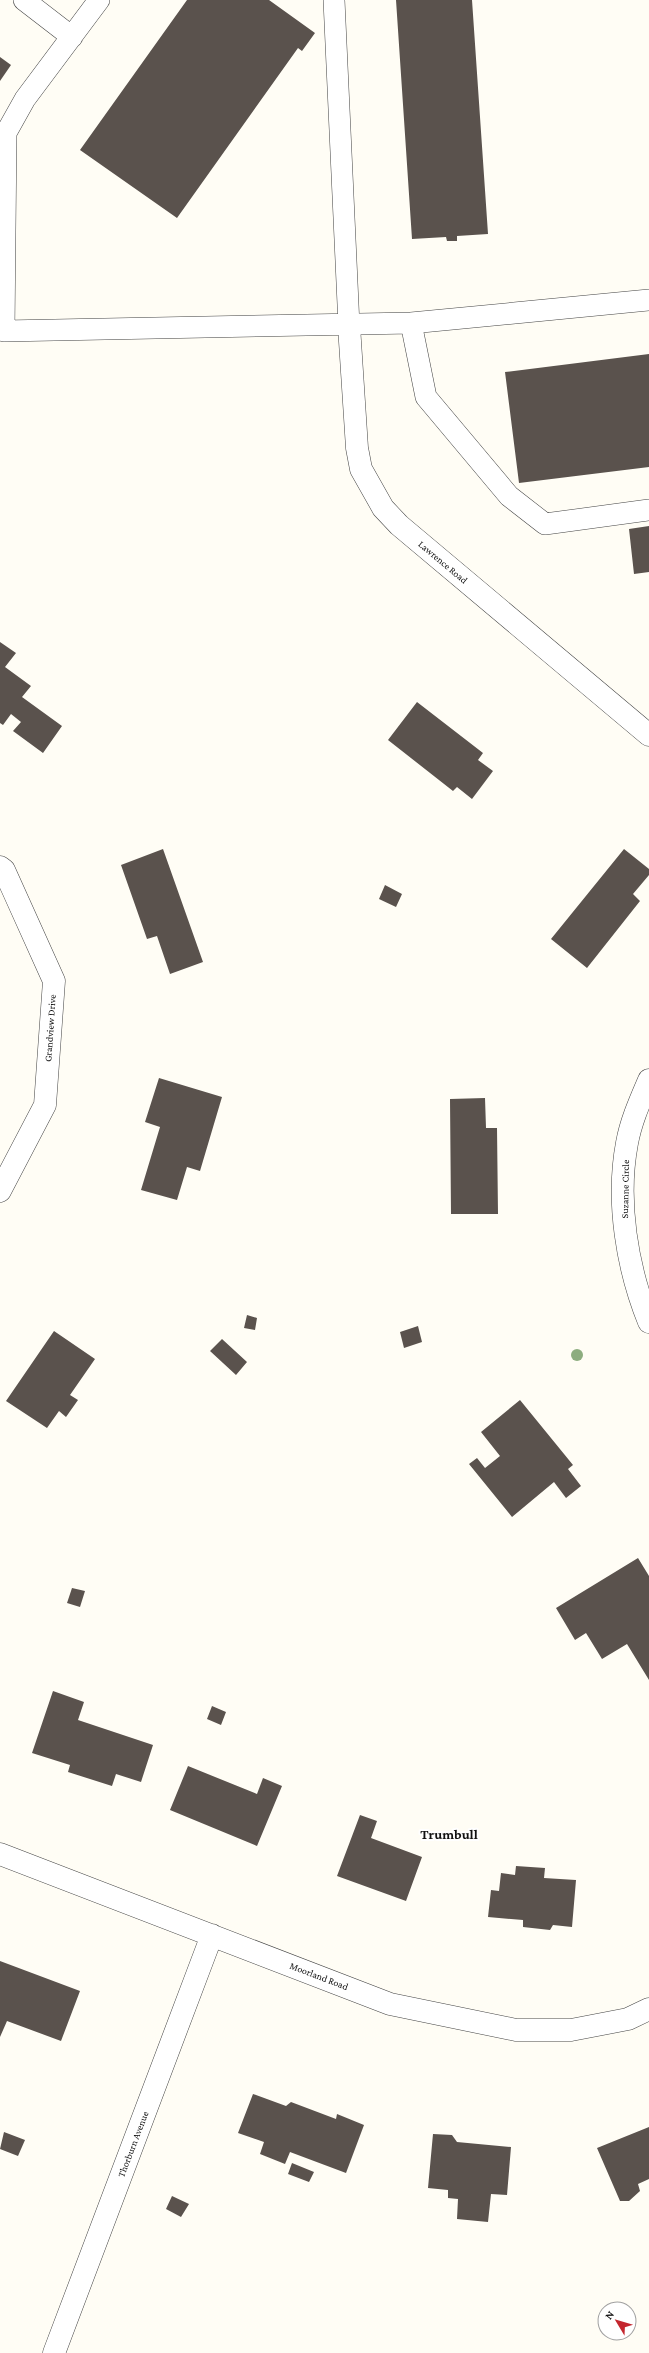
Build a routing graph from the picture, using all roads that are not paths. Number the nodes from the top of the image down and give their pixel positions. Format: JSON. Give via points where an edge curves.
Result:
{"nodes":[{"id":1,"x":24,"y":0,"type":"edge"},
{"id":2,"x":99,"y":0,"type":"edge"},
{"id":3,"x":334,"y":0,"type":"edge"},
{"id":4,"x":72,"y":37,"type":"junction"},
{"id":5,"x":3,"y":165,"type":"edge"},
{"id":6,"x":649,"y":300,"type":"edge"},
{"id":7,"x":412,"y":323,"type":"junction"},
{"id":8,"x":349,"y":326,"type":"junction"},
{"id":9,"x":649,"y":510,"type":"edge"},
{"id":10,"x":649,"y":735,"type":"edge"},
{"id":11,"x":0,"y":867,"type":"edge"},
{"id":12,"x":649,"y":1080,"type":"edge"},
{"id":13,"x":0,"y":1191,"type":"edge"},
{"id":14,"x":649,"y":1322,"type":"edge"},
{"id":15,"x":0,"y":1854,"type":"edge"},
{"id":16,"x":212,"y":1935,"type":"junction"},
{"id":17,"x":649,"y":2008,"type":"edge"},
{"id":18,"x":54,"y":2353,"type":"edge"}],
"edges":[{"from":1,"to":4,"type":"lane"},
{"from":2,"to":4,"type":"lane"},
{"from":3,"to":8,"type":"lane"},
{"from":4,"to":5,"type":"lane","via":[[25,99],[6,132]]},
{"from":5,"to":8,"type":"lane","via":[[4,331]]},
{"from":6,"to":7,"type":"lane"},
{"from":7,"to":8,"type":"lane"},
{"from":7,"to":9,"type":"lane","via":[[426,397],[509,496],[545,524]]},
{"from":8,"to":10,"type":"street","name":"Lawrence Road","via":[[357,448],[361,469],[383,508],[399,525]]},
{"from":11,"to":13,"type":"street","name":"Grandview Drive","via":[[4,870],[54,981],[45,1105]]},
{"from":12,"to":14,"type":"street","name":"Suzanne Circle","via":[[636,1111],[627,1144],[623,1204],[626,1236],[635,1277]]},
{"from":15,"to":16,"type":"street","name":"Moorland Road"},
{"from":16,"to":17,"type":"street","name":"Moorland Road","via":[[390,2004],[516,2030],[571,2030],[628,2019]]},
{"from":16,"to":18,"type":"street","name":"Thorburn Avenue"}]}
